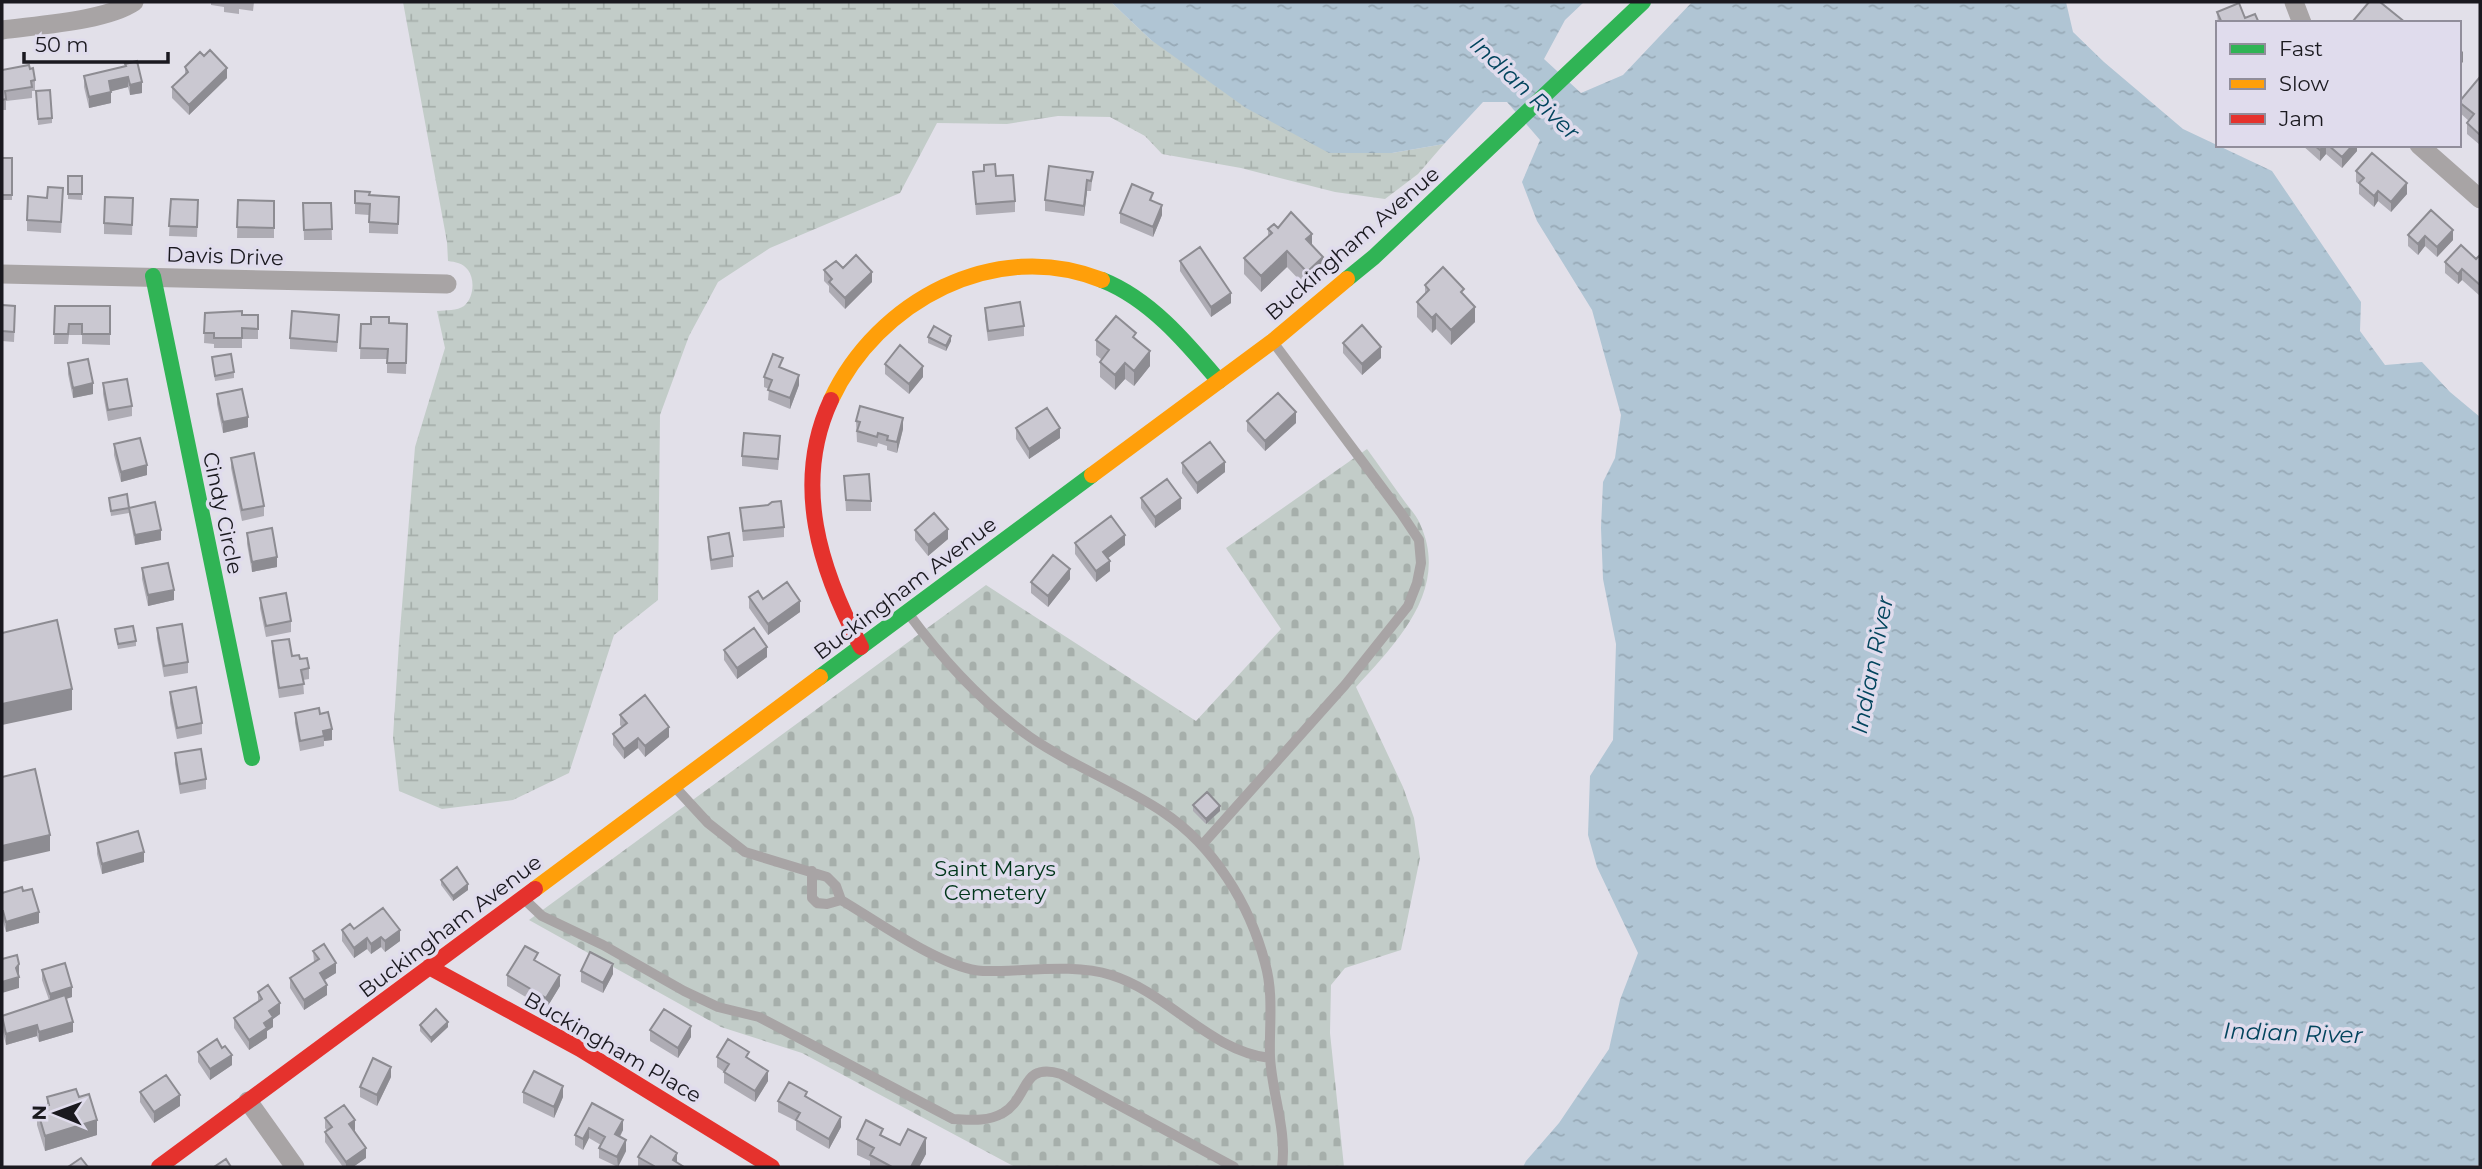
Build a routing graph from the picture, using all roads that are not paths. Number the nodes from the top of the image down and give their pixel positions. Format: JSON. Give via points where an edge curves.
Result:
{"nodes":[{"id":1,"x":134,"y":2,"type":"edge"},
{"id":2,"x":1643,"y":2,"type":"edge"},
{"id":3,"x":2294,"y":2,"type":"edge"},
{"id":4,"x":2301,"y":21,"type":"edge"},
{"id":5,"x":2,"y":30,"type":"edge"},
{"id":6,"x":2421,"y":147,"type":"edge"},
{"id":7,"x":2480,"y":199,"type":"edge"},
{"id":8,"x":2,"y":274,"type":"edge"},
{"id":9,"x":153,"y":276,"type":"junction"},
{"id":10,"x":447,"y":284,"type":"dead end"},
{"id":11,"x":1273,"y":341,"type":"junction"},
{"id":12,"x":1219,"y":382,"type":"junction"},
{"id":13,"x":907,"y":613,"type":"junction"},
{"id":14,"x":861,"y":647,"type":"junction"},
{"id":15,"x":252,"y":758,"type":"dead end"},
{"id":16,"x":674,"y":786,"type":"junction"},
{"id":17,"x":1202,"y":845,"type":"junction"},
{"id":18,"x":812,"y":872,"type":"junction"},
{"id":19,"x":523,"y":898,"type":"junction"},
{"id":20,"x":841,"y":900,"type":"junction"},
{"id":21,"x":429,"y":967,"type":"junction"},
{"id":22,"x":1270,"y":1058,"type":"junction"},
{"id":23,"x":248,"y":1101,"type":"junction"},
{"id":24,"x":159,"y":1167,"type":"edge"},
{"id":25,"x":295,"y":1167,"type":"edge"},
{"id":26,"x":772,"y":1167,"type":"edge"},
{"id":27,"x":1234,"y":1167,"type":"edge"},
{"id":28,"x":1282,"y":1167,"type":"edge"}],
"edges":[{"from":1,"to":5,"type":"street","via":[[97,16]]},
{"from":2,"to":11,"type":"main road","name":"Buckingham Avenue","via":[[1374,257]]},
{"from":3,"to":4,"type":"street"},
{"from":6,"to":7,"type":"street"},
{"from":8,"to":9,"type":"street","name":"Davis Drive"},
{"from":9,"to":10,"type":"street","name":"Davis Drive"},
{"from":9,"to":15,"type":"main road","name":"Cindy Circle"},
{"from":11,"to":12,"type":"main road","name":"Buckingham Avenue"},
{"from":11,"to":17,"type":"lane","via":[[1401,513],[1419,540],[1421,563],[1408,606],[1390,631]]},
{"from":12,"to":13,"type":"main road","name":"Buckingham Avenue"},
{"from":12,"to":14,"type":"main road","via":[[1166,324],[1090,274],[1004,268],[974,274],[906,308],[858,354],[839,381],[816,440],[811,486],[816,535]]},
{"from":13,"to":14,"type":"main road","name":"Buckingham Avenue"},
{"from":13,"to":17,"type":"lane","via":[[997,712],[1032,738],[1164,813]]},
{"from":14,"to":16,"type":"main road","name":"Buckingham Avenue"},
{"from":16,"to":18,"type":"lane","via":[[708,823],[746,852]]},
{"from":16,"to":19,"type":"main road","name":"Buckingham Avenue"},
{"from":17,"to":22,"type":"lane","via":[[1226,875],[1266,963]]},
{"from":18,"to":20,"type":"lane","via":[[827,877]]},
{"from":18,"to":20,"type":"lane","via":[[812,898],[817,903]]},
{"from":19,"to":21,"type":"main road","name":"Buckingham Avenue"},
{"from":19,"to":27,"type":"lane","via":[[542,916],[684,991],[718,1007],[759,1017],[953,1119],[981,1121],[1003,1113],[1030,1077],[1049,1071]]},
{"from":20,"to":22,"type":"lane","via":[[966,968],[1109,974],[1139,986],[1244,1054]]},
{"from":21,"to":23,"type":"main road","name":"Buckingham Avenue"},
{"from":21,"to":26,"type":"main road","name":"Buckingham Place","via":[[580,1049]]},
{"from":22,"to":28,"type":"lane","via":[[1284,1150]]},
{"from":23,"to":24,"type":"main road","name":"Buckingham Avenue"},
{"from":23,"to":25,"type":"street"}]}
